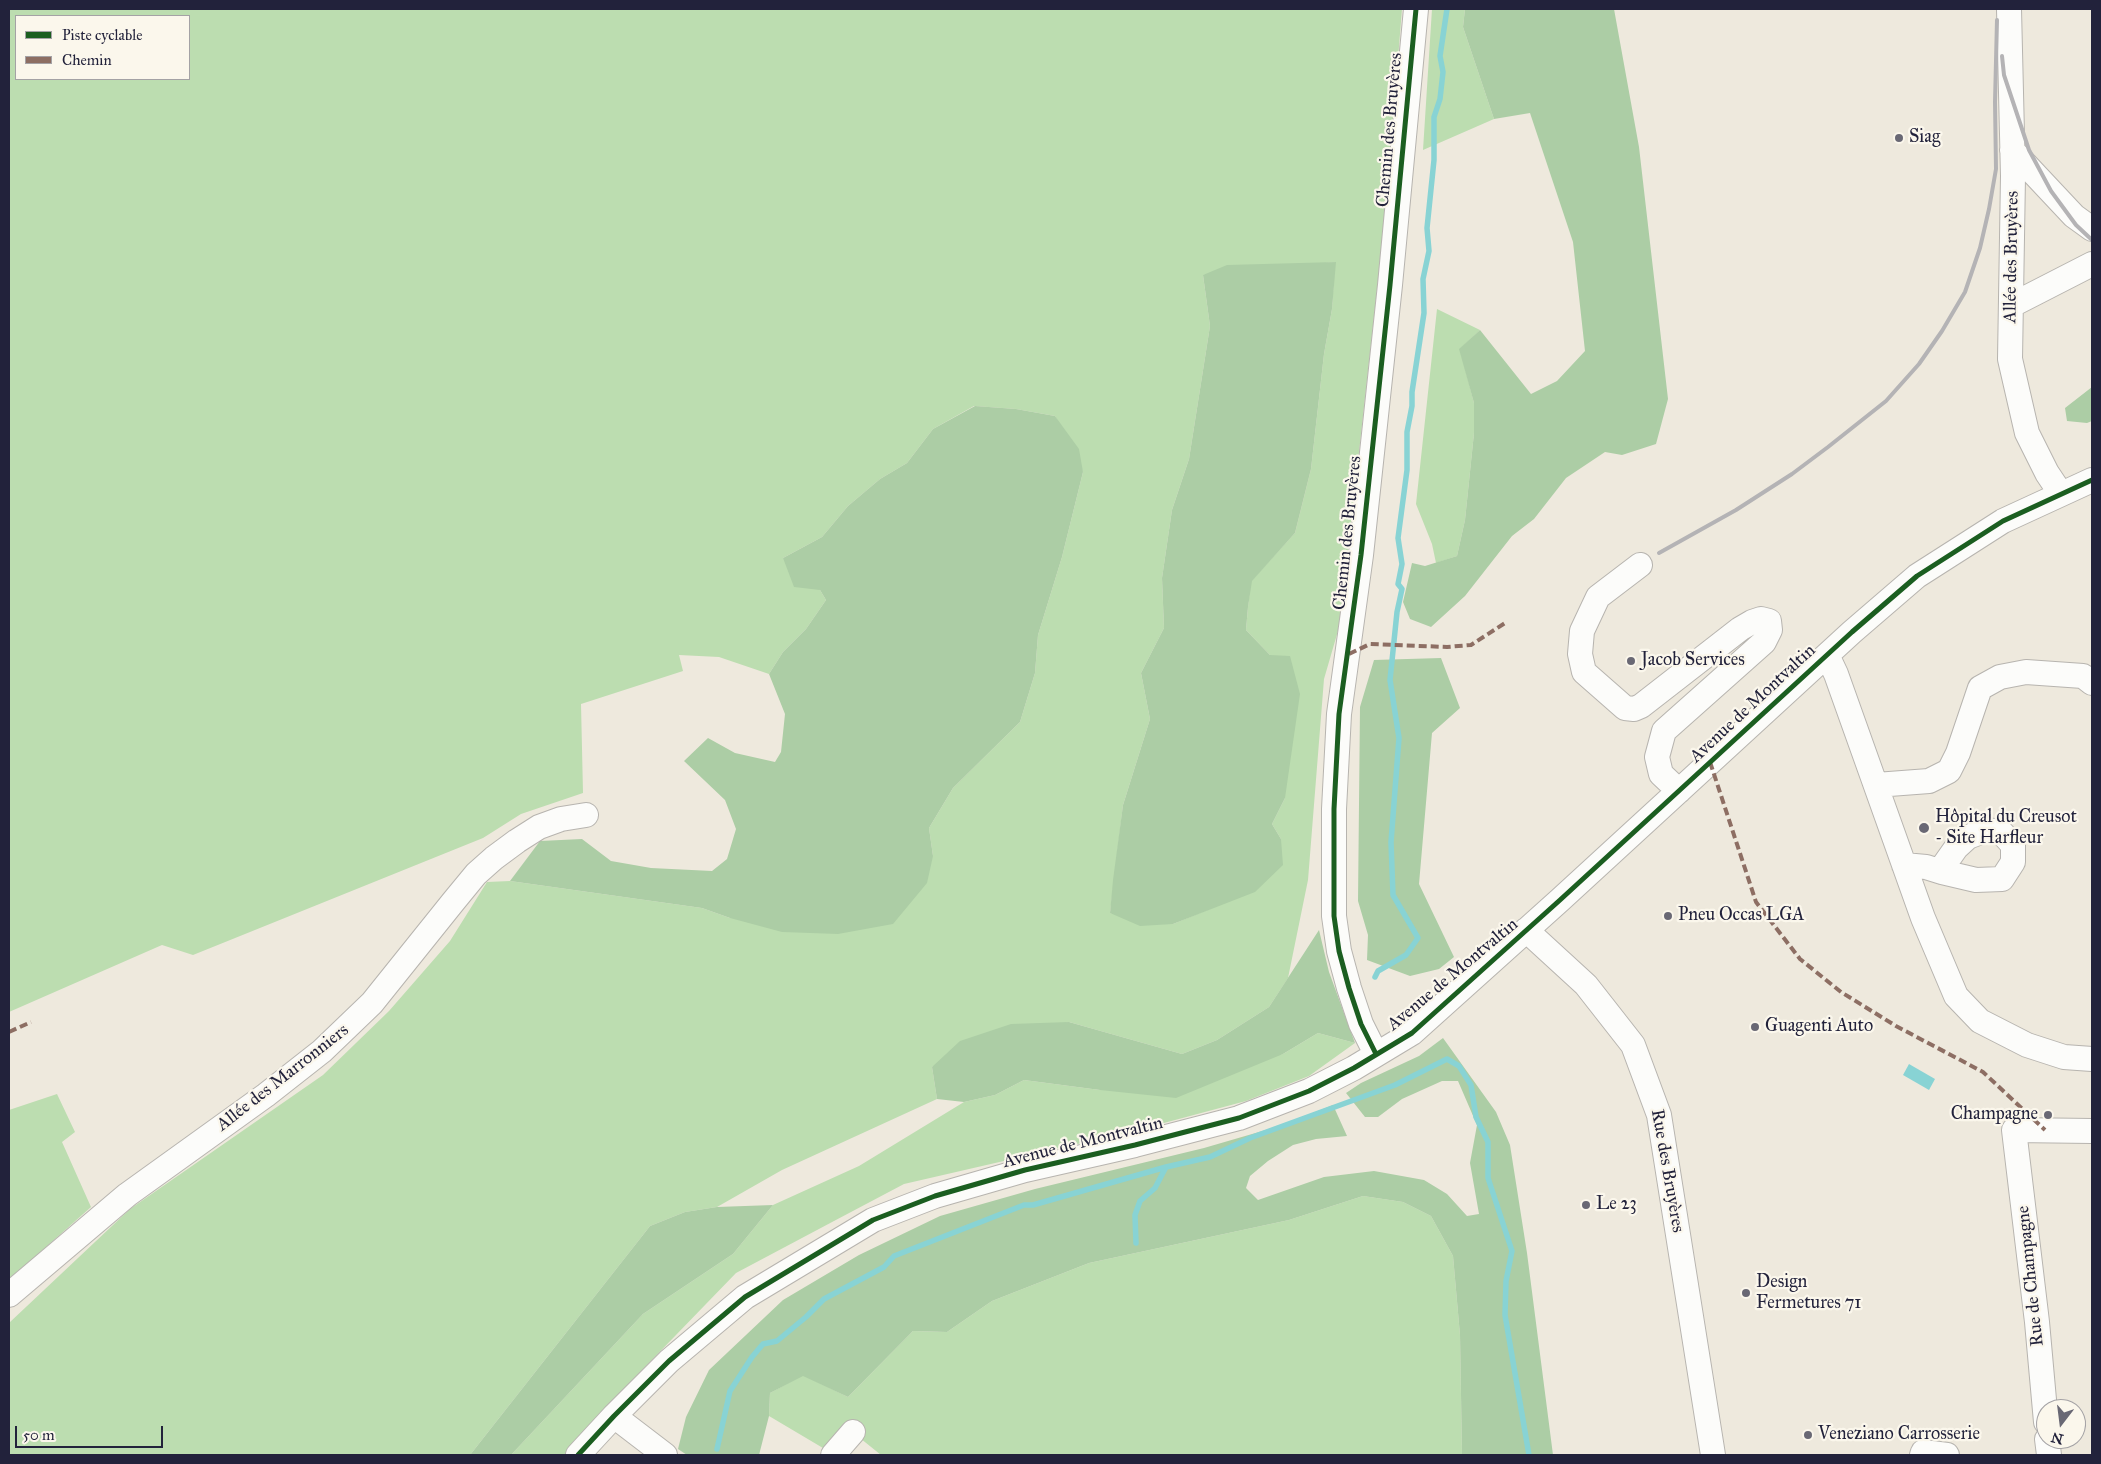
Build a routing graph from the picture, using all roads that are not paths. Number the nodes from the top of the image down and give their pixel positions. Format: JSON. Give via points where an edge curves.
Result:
{"nodes":[{"id":1,"x":1416,"y":9,"type":"edge"},
{"id":2,"x":2009,"y":9,"type":"edge"},
{"id":3,"x":2012,"y":150,"type":"junction"},
{"id":4,"x":2092,"y":229,"type":"edge"},
{"id":5,"x":2092,"y":264,"type":"edge"},
{"id":6,"x":2012,"y":305,"type":"junction"},
{"id":7,"x":2092,"y":480,"type":"edge"},
{"id":8,"x":2061,"y":494,"type":"junction"},
{"id":9,"x":1640,"y":565,"type":"dead end"},
{"id":10,"x":1827,"y":655,"type":"junction"},
{"id":11,"x":2092,"y":683,"type":"edge"},
{"id":12,"x":1876,"y":785,"type":"junction"},
{"id":13,"x":1679,"y":790,"type":"junction"},
{"id":14,"x":586,"y":814,"type":"dead end"},
{"id":15,"x":1904,"y":865,"type":"junction"},
{"id":16,"x":1942,"y":872,"type":"dead end"},
{"id":17,"x":1526,"y":930,"type":"junction"},
{"id":18,"x":1376,"y":1054,"type":"junction"},
{"id":19,"x":2092,"y":1059,"type":"edge"},
{"id":20,"x":2092,"y":1131,"type":"edge"},
{"id":21,"x":9,"y":1295,"type":"edge"},
{"id":22,"x":2044,"y":1399,"type":"edge"},
{"id":23,"x":614,"y":1416,"type":"junction"},
{"id":24,"x":853,"y":1432,"type":"dead end"},
{"id":25,"x":1922,"y":1454,"type":"edge"},
{"id":26,"x":578,"y":1455,"type":"edge"},
{"id":27,"x":665,"y":1455,"type":"edge"},
{"id":28,"x":833,"y":1455,"type":"edge"},
{"id":29,"x":1714,"y":1455,"type":"edge"},
{"id":30,"x":1947,"y":1455,"type":"edge"}],
"edges":[{"from":1,"to":18,"type":"street","name":"Chemin des Bruyères","via":[[1361,555],[1339,714],[1334,810],[1334,916],[1339,950],[1360,1024]]},
{"from":2,"to":3,"type":"street","name":"Allée des Bruyères"},
{"from":3,"to":4,"type":"street","via":[[2074,216]]},
{"from":3,"to":6,"type":"street","name":"Allée des Bruyères"},
{"from":5,"to":6,"type":"street"},
{"from":6,"to":8,"type":"street","name":"Allée des Bruyères","via":[[2010,359],[2027,433]]},
{"from":7,"to":8,"type":"street","name":"Avenue de Montvaltin"},
{"from":8,"to":10,"type":"street","name":"Avenue de Montvaltin","via":[[2003,521],[1917,576]]},
{"from":9,"to":13,"type":"street","via":[[1598,597],[1582,631],[1580,654],[1584,672],[1625,708],[1641,706],[1740,629],[1761,619],[1769,621],[1770,630],[1764,642],[1664,731],[1657,758],[1662,774]]},
{"from":10,"to":12,"type":"street"},
{"from":10,"to":13,"type":"street","name":"Avenue de Montvaltin"},
{"from":11,"to":12,"type":"street","via":[[2082,676],[2026,672],[2000,677],[1980,688],[1949,771],[1929,781]]},
{"from":12,"to":15,"type":"street"},
{"from":13,"to":17,"type":"street","name":"Avenue de Montvaltin"},
{"from":14,"to":21,"type":"street","name":"Allée des Marronniers","via":[[539,827],[494,858],[476,874],[372,1003],[322,1051],[126,1195]]},
{"from":15,"to":16,"type":"street"},
{"from":15,"to":19,"type":"street","via":[[1956,996],[1980,1021],[2027,1045],[2064,1057]]},
{"from":17,"to":18,"type":"street","name":"Avenue de Montvaltin","via":[[1412,1033]]},
{"from":17,"to":29,"type":"street","name":"Rue des Bruyères","via":[[1586,985],[1633,1045],[1659,1115]]},
{"from":18,"to":23,"type":"street","name":"Avenue de Montvaltin","via":[[1309,1091],[1239,1118],[1025,1170],[935,1196],[873,1220],[745,1297],[669,1361]]},
{"from":20,"to":22,"type":"street","name":"Rue de Champagne","via":[[2014,1130]]},
{"from":23,"to":26,"type":"street","name":"Avenue de Montvaltin"},
{"from":23,"to":27,"type":"street"},
{"from":24,"to":28,"type":"street"},
{"from":25,"to":30,"type":"street"}]}
